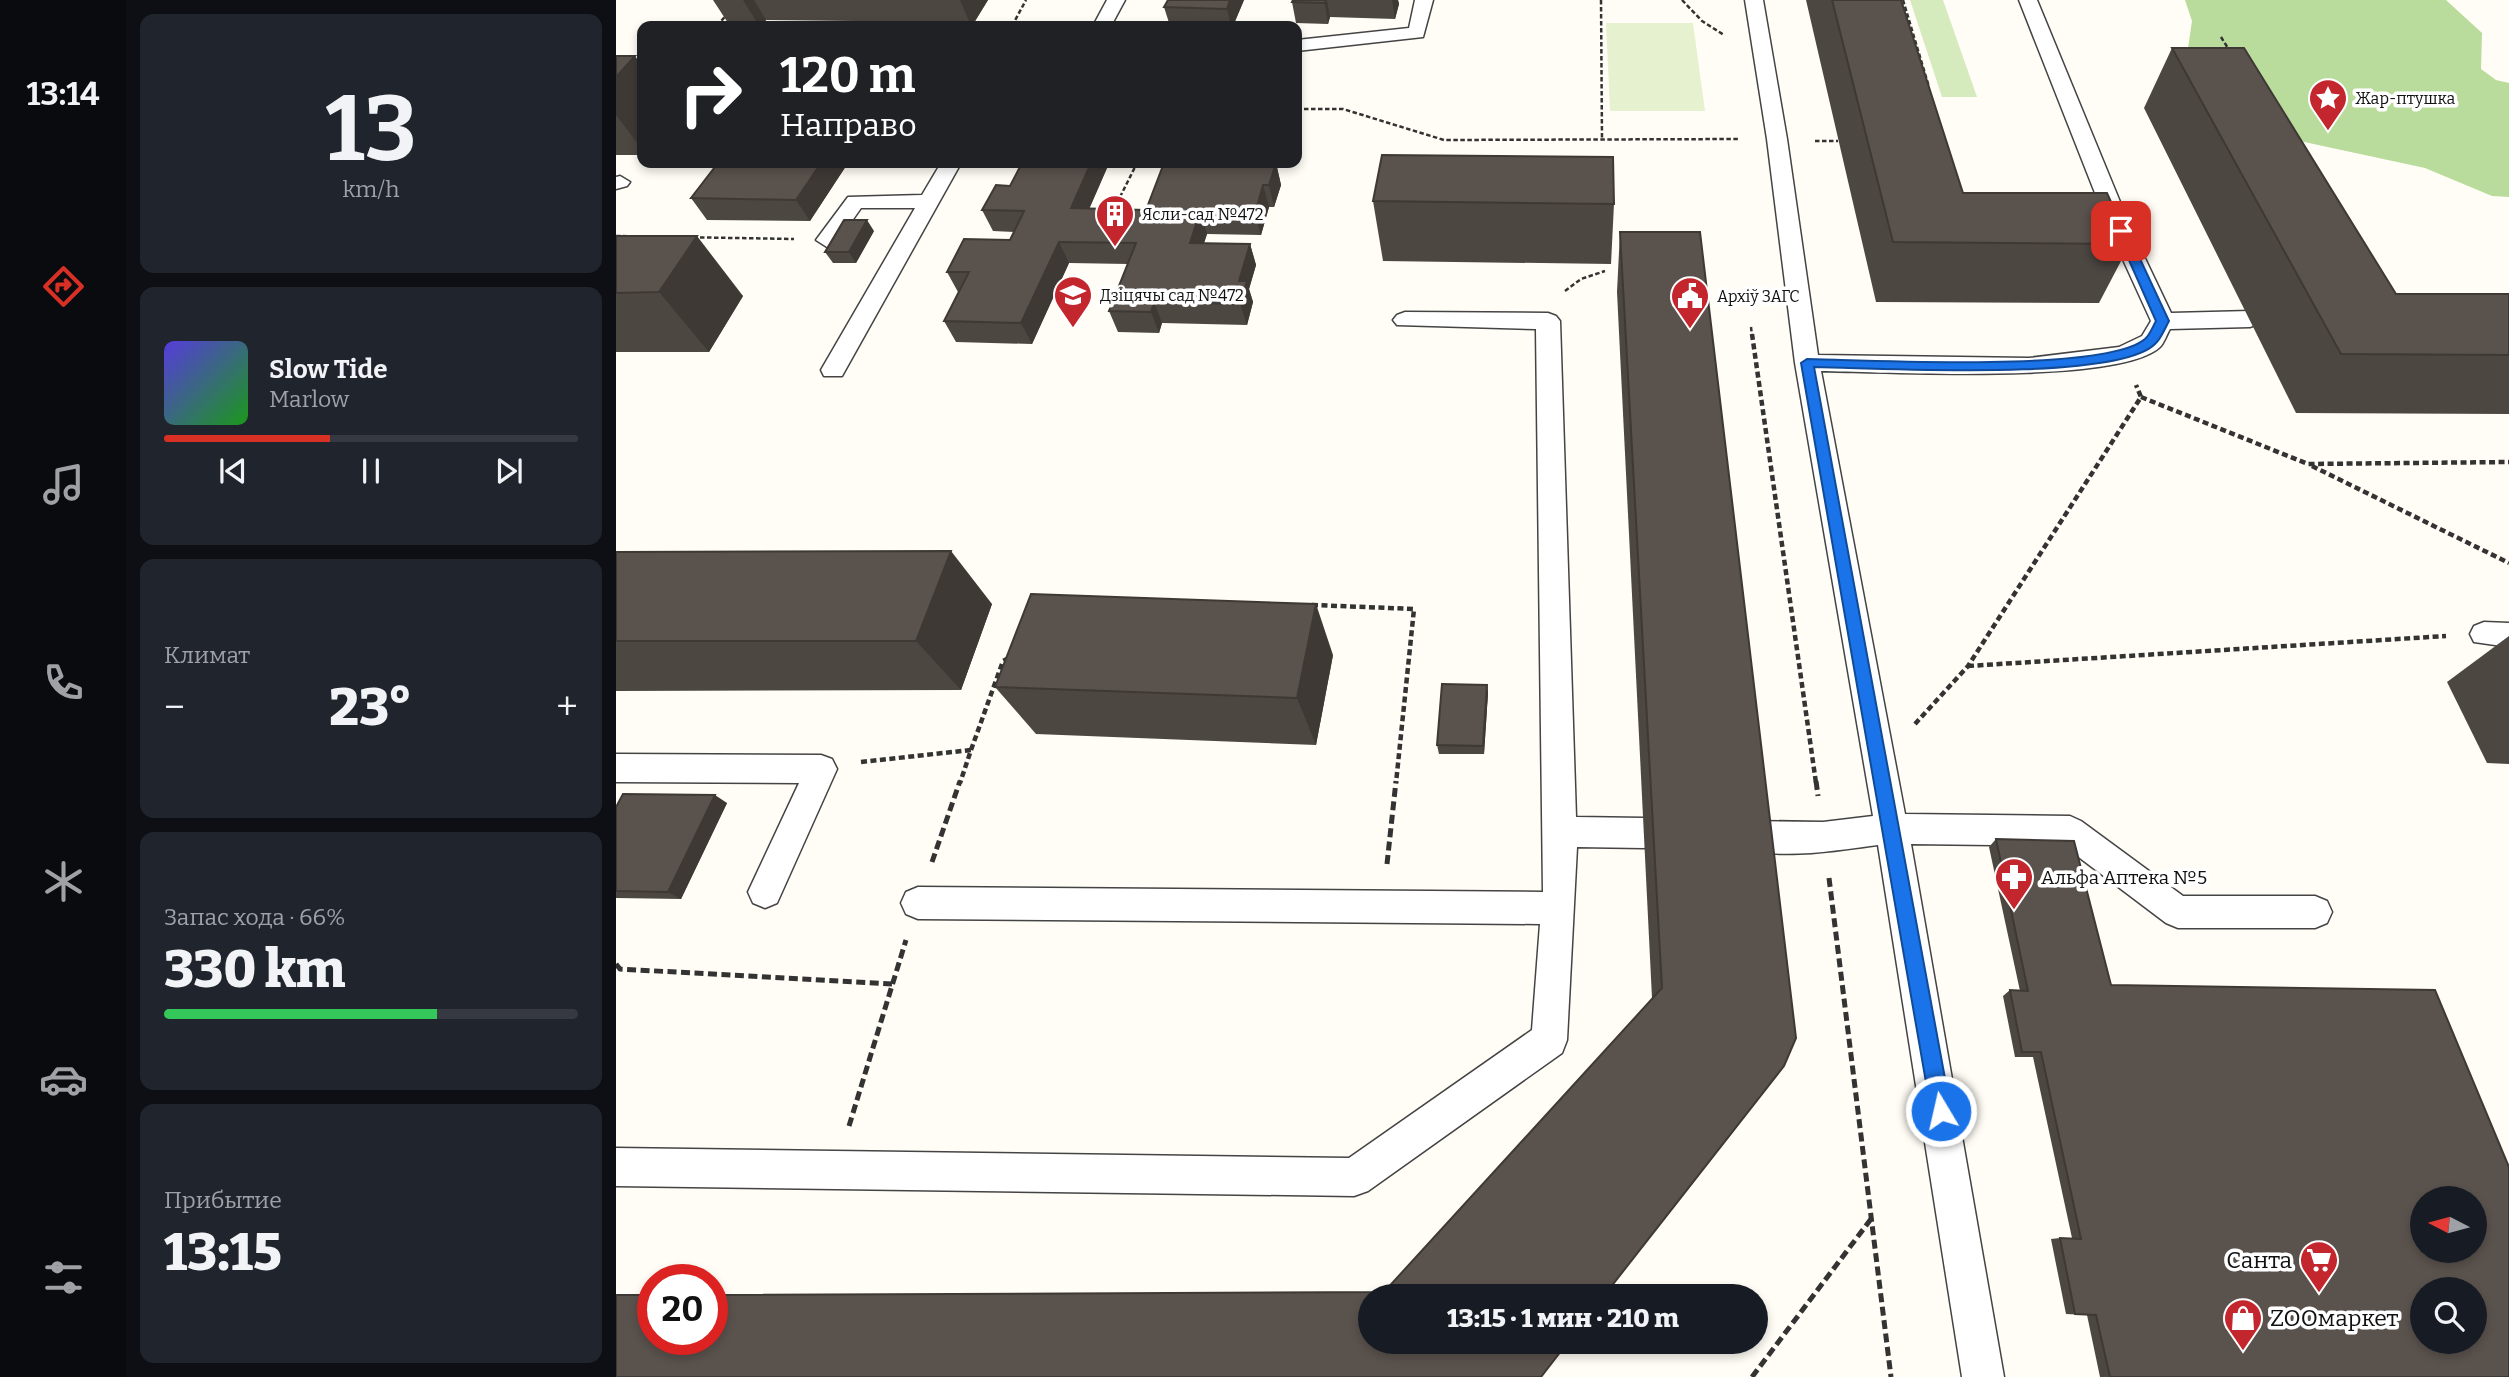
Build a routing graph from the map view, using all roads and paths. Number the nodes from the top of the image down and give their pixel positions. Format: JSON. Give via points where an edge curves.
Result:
{"nodes":[{"id":1,"x":1027,"y":0,"type":"edge"},
{"id":2,"x":1116,"y":0,"type":"edge"},
{"id":3,"x":1424,"y":0,"type":"edge"},
{"id":4,"x":1601,"y":0,"type":"edge"},
{"id":5,"x":1754,"y":0,"type":"edge"},
{"id":6,"x":1903,"y":0,"type":"edge"},
{"id":7,"x":2028,"y":0,"type":"edge"},
{"id":8,"x":731,"y":9,"type":"dead end"},
{"id":9,"x":721,"y":21,"type":"edge"},
{"id":10,"x":1016,"y":21,"type":"edge"},
{"id":11,"x":1105,"y":21,"type":"edge"},
{"id":12,"x":2221,"y":37,"type":"dead end"},
{"id":13,"x":1302,"y":45,"type":"edge"},
{"id":14,"x":2235,"y":60,"type":"edge"},
{"id":15,"x":1930,"y":90,"type":"edge"},
{"id":16,"x":1302,"y":109,"type":"edge"},
{"id":17,"x":1777,"y":139,"type":"junction"},
{"id":18,"x":1602,"y":140,"type":"junction"},
{"id":19,"x":1838,"y":141,"type":"dead end"},
{"id":20,"x":948,"y":168,"type":"edge"},
{"id":21,"x":1135,"y":168,"type":"edge"},
{"id":22,"x":1120,"y":197,"type":"dead end"},
{"id":23,"x":929,"y":201,"type":"junction"},
{"id":24,"x":2094,"y":231,"type":"edge"},
{"id":25,"x":2121,"y":231,"type":"junction"},
{"id":26,"x":616,"y":236,"type":"edge"},
{"id":27,"x":827,"y":240,"type":"joint"},
{"id":28,"x":2250,"y":319,"type":"dead end"},
{"id":29,"x":1405,"y":320,"type":"dead end"},
{"id":30,"x":2163,"y":321,"type":"junction"},
{"id":31,"x":2123,"y":355,"type":"junction"},
{"id":32,"x":1807,"y":363,"type":"junction"},
{"id":33,"x":833,"y":370,"type":"dead end"},
{"id":34,"x":2141,"y":397,"type":"junction"},
{"id":35,"x":2509,"y":462,"type":"edge"},
{"id":36,"x":2308,"y":464,"type":"junction"},
{"id":37,"x":2509,"y":563,"type":"edge"},
{"id":38,"x":1302,"y":605,"type":"edge"},
{"id":39,"x":2496,"y":635,"type":"edge"},
{"id":40,"x":1015,"y":656,"type":"edge"},
{"id":41,"x":1968,"y":666,"type":"junction"},
{"id":42,"x":971,"y":750,"type":"dead end"},
{"id":43,"x":1878,"y":763,"type":"junction"},
{"id":44,"x":616,"y":768,"type":"edge"},
{"id":45,"x":1892,"y":829,"type":"junction"},
{"id":46,"x":1560,"y":832,"type":"junction"},
{"id":47,"x":1644,"y":834,"type":"dead end"},
{"id":48,"x":1751,"y":836,"type":"edge"},
{"id":49,"x":765,"y":892,"type":"dead end"},
{"id":50,"x":918,"y":903,"type":"dead end"},
{"id":51,"x":1382,"y":907,"type":"junction"},
{"id":52,"x":1558,"y":908,"type":"junction"},
{"id":53,"x":2315,"y":912,"type":"dead end"},
{"id":54,"x":616,"y":964,"type":"edge"},
{"id":55,"x":892,"y":984,"type":"dead end"},
{"id":56,"x":616,"y":1167,"type":"edge"},
{"id":57,"x":1871,"y":1218,"type":"dead end"},
{"id":58,"x":1752,"y":1377,"type":"edge"},
{"id":59,"x":1983,"y":1377,"type":"edge"}],
"edges":[{"from":1,"to":10,"type":"path"},
{"from":2,"to":11,"type":"lane"},
{"from":3,"to":13,"type":"lane","via":[[1417,33]]},
{"from":4,"to":18,"type":"path"},
{"from":5,"to":17,"type":"lane"},
{"from":6,"to":15,"type":"path"},
{"from":7,"to":25,"type":"lane"},
{"from":8,"to":9,"type":"path"},
{"from":12,"to":14,"type":"path"},
{"from":16,"to":18,"type":"path","via":[[1343,109],[1444,140]]},
{"from":17,"to":18,"type":"path"},
{"from":17,"to":19,"type":"path"},
{"from":17,"to":32,"type":"lane"},
{"from":20,"to":23,"type":"lane"},
{"from":21,"to":22,"type":"path"},
{"from":23,"to":27,"type":"lane","via":[[855,202]]},
{"from":23,"to":33,"type":"lane"},
{"from":24,"to":25,"type":"lane"},
{"from":25,"to":30,"type":"lane"},
{"from":26,"to":27,"type":"path"},
{"from":28,"to":30,"type":"lane"},
{"from":29,"to":46,"type":"lane","via":[[1548,321]]},
{"from":30,"to":31,"type":"lane","via":[[2151,342]]},
{"from":31,"to":32,"type":"lane","via":[[2029,366]]},
{"from":31,"to":34,"type":"path"},
{"from":32,"to":43,"type":"lane"},
{"from":34,"to":36,"type":"path"},
{"from":34,"to":41,"type":"path"},
{"from":35,"to":36,"type":"path"},
{"from":36,"to":37,"type":"path"},
{"from":38,"to":51,"type":"path","via":[[1414,609]]},
{"from":39,"to":41,"type":"path"},
{"from":40,"to":42,"type":"path","via":[[1003,661]]},
{"from":41,"to":43,"type":"path"},
{"from":43,"to":45,"type":"lane"},
{"from":44,"to":49,"type":"lane","via":[[821,769]]},
{"from":45,"to":48,"type":"lane","via":[[1824,837]]},
{"from":45,"to":53,"type":"lane","via":[[2070,831],[2178,912]]},
{"from":45,"to":59,"type":"lane"},
{"from":46,"to":47,"type":"lane"},
{"from":46,"to":52,"type":"lane"},
{"from":50,"to":51,"type":"lane"},
{"from":51,"to":52,"type":"lane"},
{"from":52,"to":56,"type":"lane","via":[[1549,1040],[1354,1177]]},
{"from":54,"to":55,"type":"path","via":[[620,970]]},
{"from":57,"to":58,"type":"path"}]}
